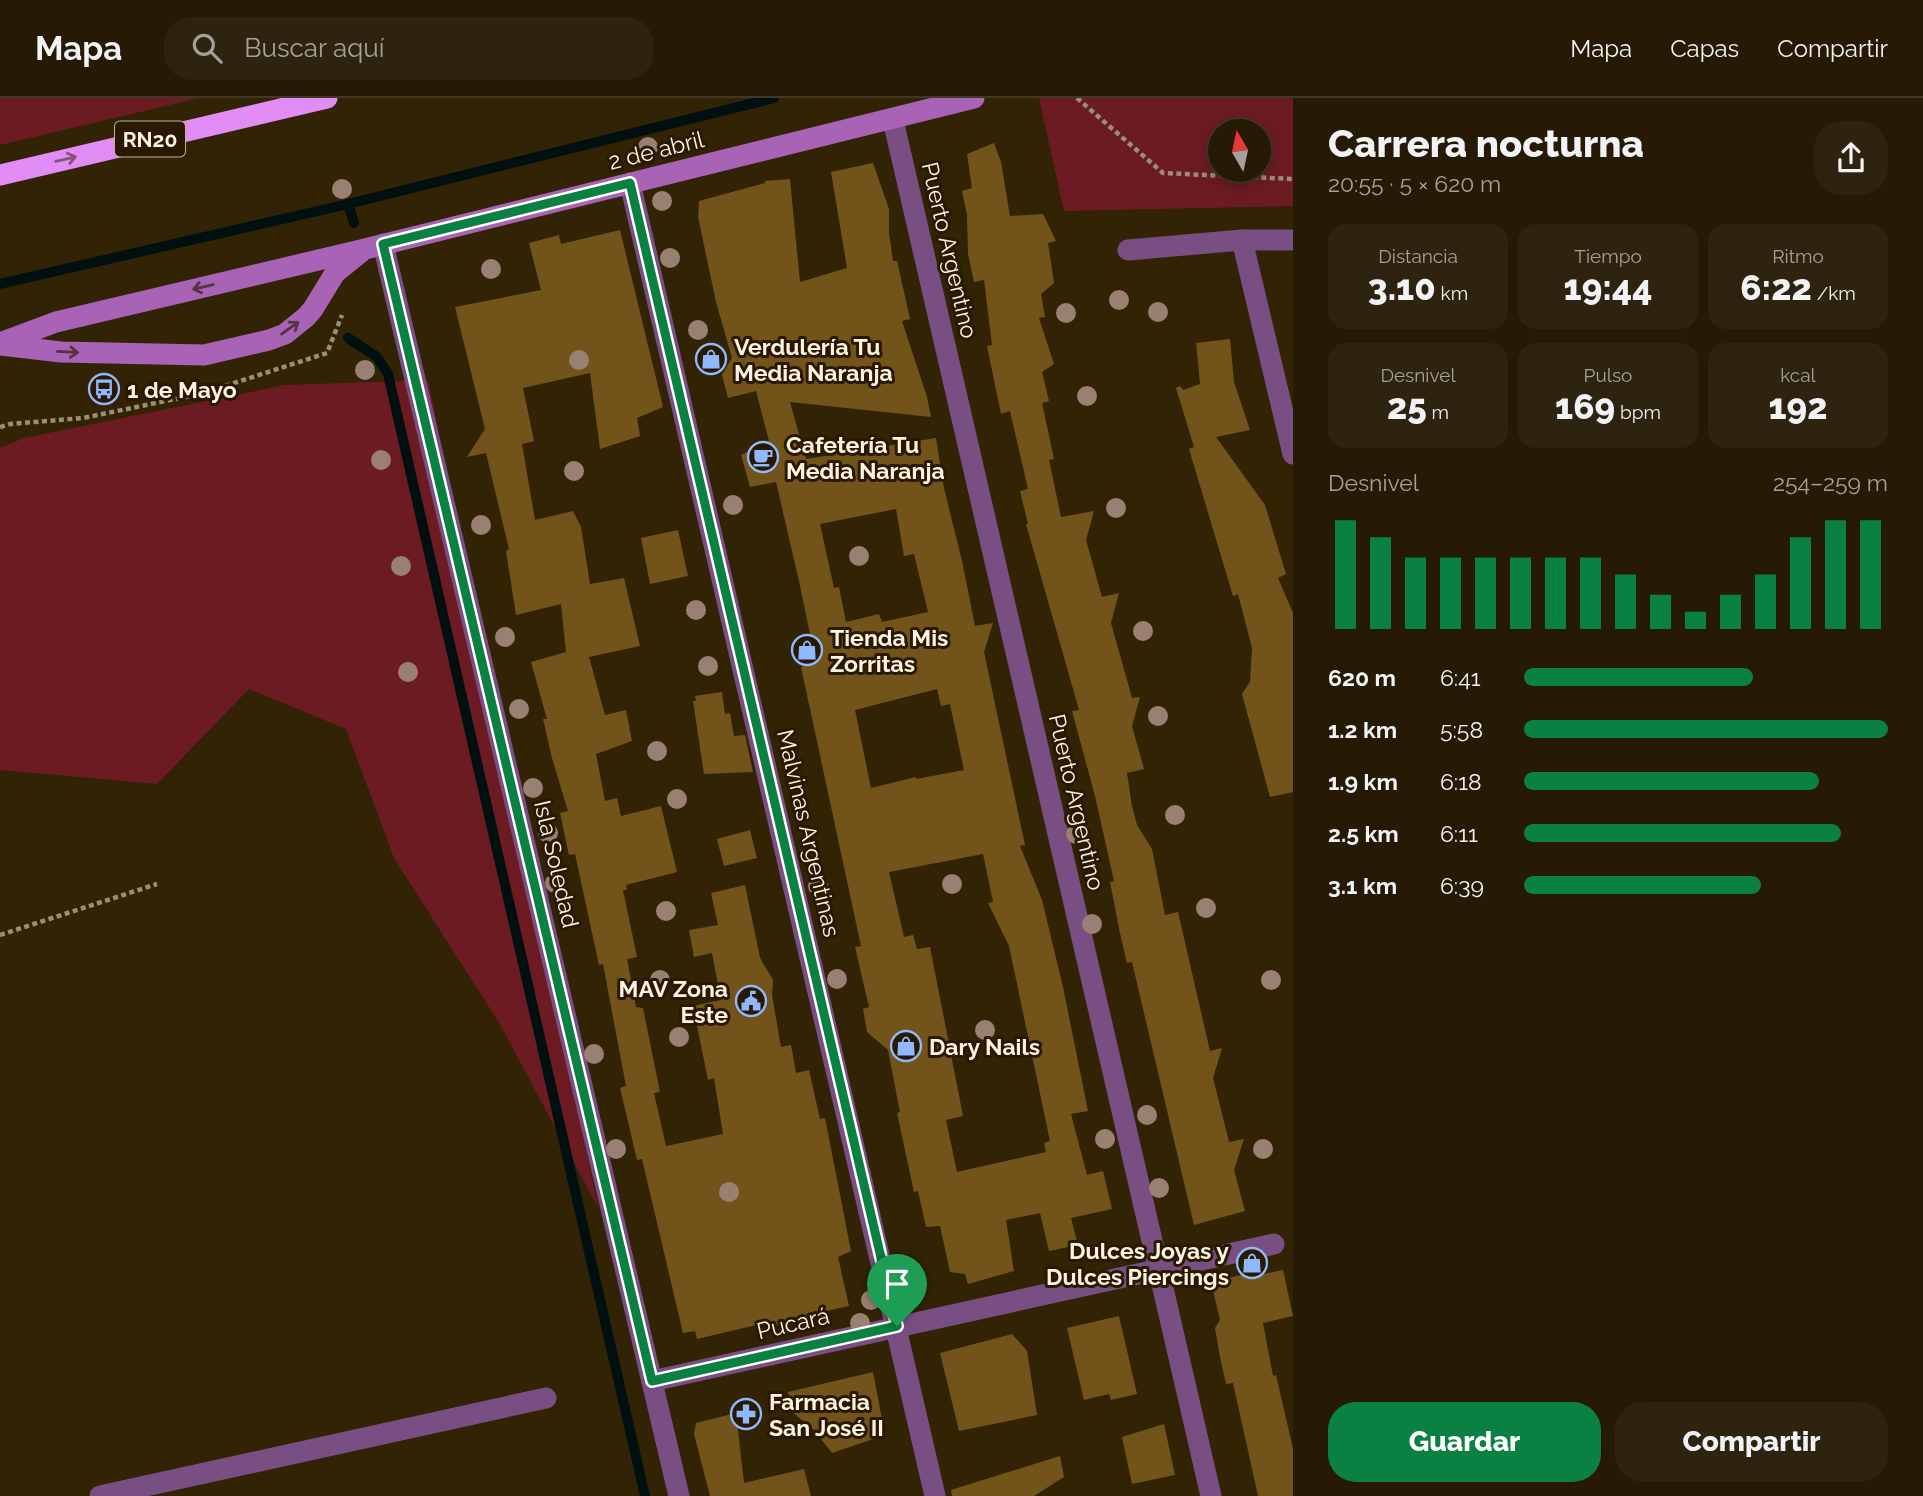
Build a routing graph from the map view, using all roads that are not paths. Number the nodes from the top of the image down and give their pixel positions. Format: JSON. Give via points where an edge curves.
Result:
{"nodes":[{"id":1,"x":327,"y":98,"type":"edge"},
{"id":2,"x":968,"y":99,"type":"edge"},
{"id":3,"x":893,"y":120,"type":"junction"},
{"id":4,"x":0,"y":175,"type":"edge"},
{"id":5,"x":630,"y":183,"type":"junction"},
{"id":6,"x":1242,"y":240,"type":"junction"},
{"id":7,"x":1293,"y":240,"type":"edge"},
{"id":8,"x":374,"y":246,"type":"junction"},
{"id":9,"x":1128,"y":250,"type":"dead end"},
{"id":10,"x":0,"y":344,"type":"edge"},
{"id":11,"x":1293,"y":454,"type":"edge"},
{"id":12,"x":1274,"y":1244,"type":"dead end"},
{"id":13,"x":1157,"y":1269,"type":"junction"},
{"id":14,"x":897,"y":1326,"type":"junction"},
{"id":15,"x":652,"y":1381,"type":"junction"},
{"id":16,"x":546,"y":1398,"type":"dead end"},
{"id":17,"x":100,"y":1496,"type":"edge"},
{"id":18,"x":679,"y":1496,"type":"edge"},
{"id":19,"x":935,"y":1496,"type":"edge"},
{"id":20,"x":1212,"y":1496,"type":"edge"}],
"edges":[{"from":4,"to":1,"type":"highway","number":"RN20","one_way":true},
{"from":2,"to":3,"type":"main road","name":"2 de abril"},
{"from":3,"to":5,"type":"main road","name":"2 de abril"},
{"from":3,"to":13,"type":"street","name":"Puerto Argentino"},
{"from":5,"to":8,"type":"main road","name":"2 de abril"},
{"from":5,"to":14,"type":"street","name":"Malvinas Argentinas"},
{"from":6,"to":7,"type":"street"},
{"from":6,"to":9,"type":"street"},
{"from":6,"to":11,"type":"street"},
{"from":8,"to":10,"type":"main road","name":"2 de abril","one_way":true,"via":[[56,321]]},
{"from":10,"to":8,"type":"main road","one_way":true,"via":[[61,352],[204,355],[269,340],[306,317],[335,273]]},
{"from":8,"to":15,"type":"street","name":"Isla Soledad"},
{"from":12,"to":13,"type":"street","name":"Pucará"},
{"from":13,"to":14,"type":"street","name":"Pucará"},
{"from":13,"to":20,"type":"street","name":"Puerto Argentino"},
{"from":14,"to":15,"type":"street","name":"Pucará"},
{"from":14,"to":19,"type":"street","name":"Malvinas Argentinas"},
{"from":15,"to":18,"type":"street","name":"Isla Soledad"},
{"from":16,"to":17,"type":"street"}]}
